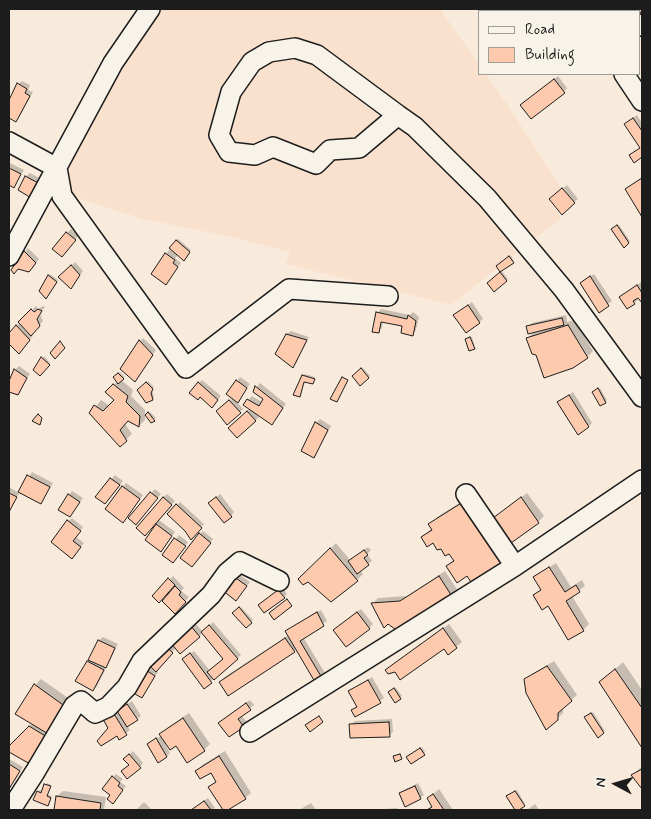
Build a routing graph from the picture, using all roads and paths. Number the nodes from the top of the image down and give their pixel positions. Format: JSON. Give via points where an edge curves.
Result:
{"nodes":[{"id":1,"x":150,"y":9,"type":"edge"},
{"id":2,"x":625,"y":75,"type":"edge"},
{"id":3,"x":642,"y":101,"type":"edge"},
{"id":4,"x":398,"y":114,"type":"junction"},
{"id":5,"x":9,"y":142,"type":"edge"},
{"id":6,"x":57,"y":168,"type":"junction"},
{"id":7,"x":9,"y":256,"type":"edge"},
{"id":8,"x":388,"y":296,"type":"dead end"},
{"id":9,"x":642,"y":397,"type":"edge"},
{"id":10,"x":642,"y":480,"type":"edge"},
{"id":11,"x":466,"y":494,"type":"dead end"},
{"id":12,"x":515,"y":566,"type":"junction"},
{"id":13,"x":279,"y":581,"type":"dead end"},
{"id":14,"x":250,"y":732,"type":"dead end"},
{"id":15,"x":9,"y":810,"type":"edge"}],
"edges":[{"from":1,"to":6,"type":"street","via":[[113,63]]},
{"from":2,"to":3,"type":"street"},
{"from":4,"to":4,"type":"street","via":[[317,55],[295,48],[269,52],[252,62],[231,92],[219,135],[229,152],[255,155],[273,147],[316,164],[330,150],[359,148]]},
{"from":4,"to":9,"type":"street","via":[[487,198],[564,290]]},
{"from":5,"to":6,"type":"street"},
{"from":6,"to":7,"type":"street"},
{"from":6,"to":8,"type":"street","via":[[62,196],[186,368],[289,289]]},
{"from":10,"to":12,"type":"street"},
{"from":11,"to":12,"type":"street"},
{"from":12,"to":14,"type":"street"},
{"from":13,"to":15,"type":"street","via":[[240,562],[227,572],[211,595],[142,661],[127,687],[108,707],[95,713],[81,701],[74,706]]}]}
